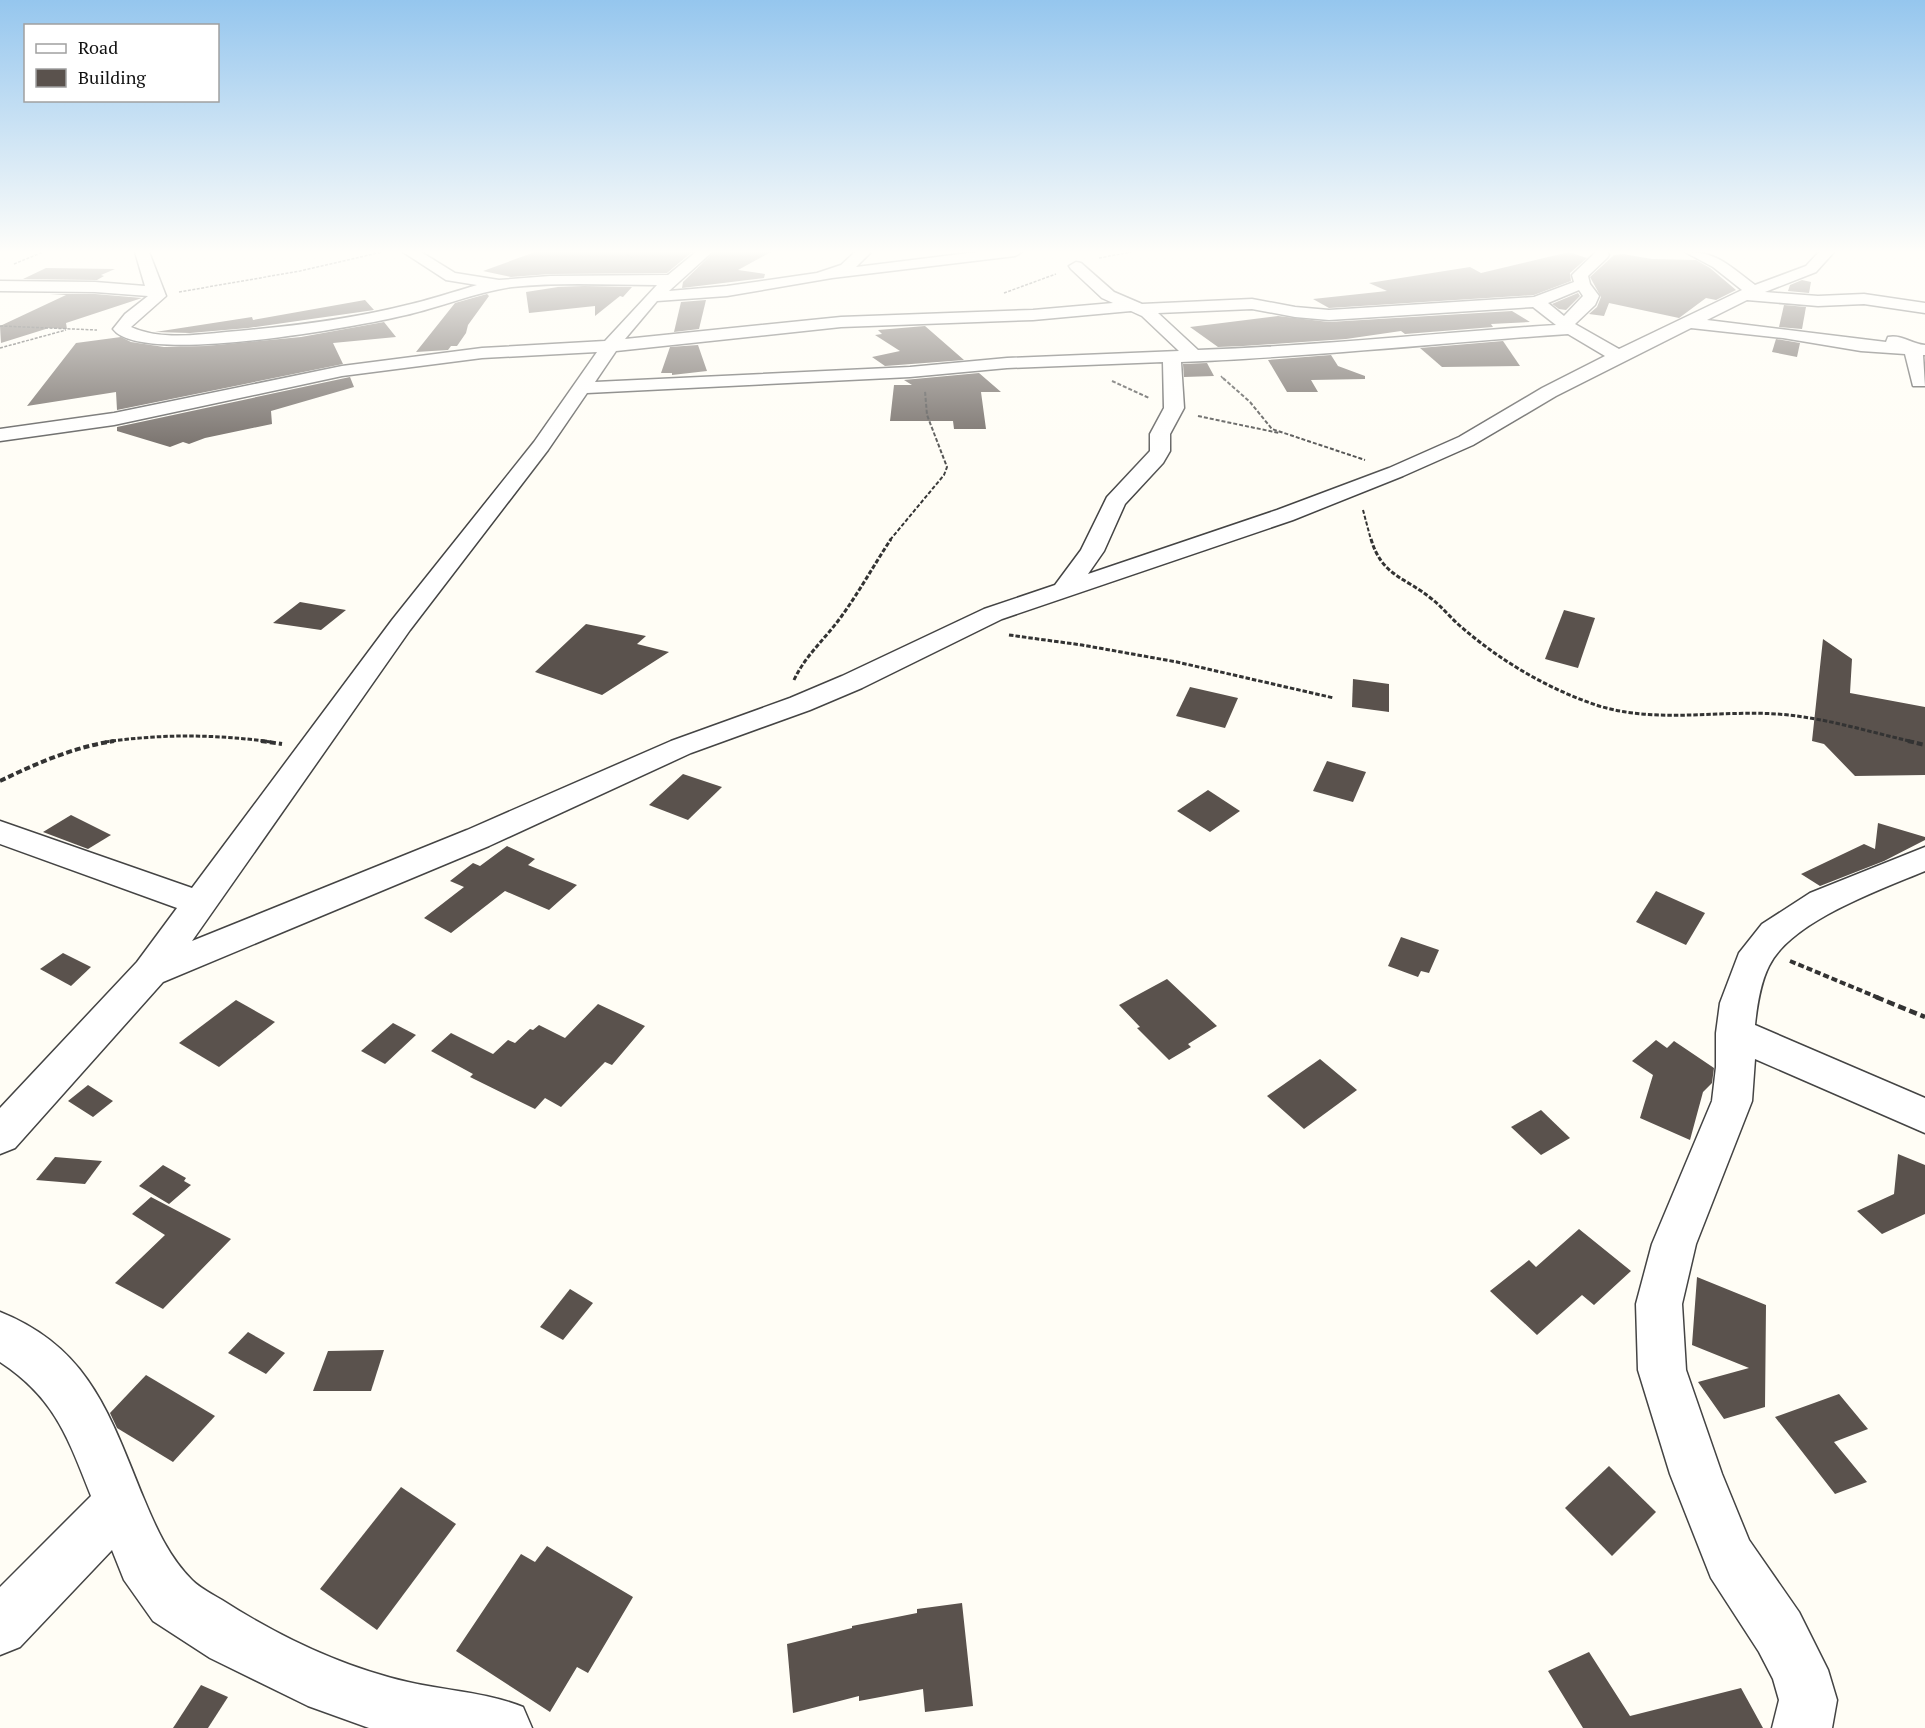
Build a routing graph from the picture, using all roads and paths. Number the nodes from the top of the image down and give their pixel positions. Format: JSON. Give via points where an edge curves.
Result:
{"nodes":[{"id":1,"x":57,"y":333,"type":"edge"},
{"id":2,"x":120,"y":333,"type":"edge"},
{"id":3,"x":125,"y":333,"type":"joint"},
{"id":4,"x":271,"y":333,"type":"edge"},
{"id":5,"x":324,"y":333,"type":"edge"},
{"id":6,"x":622,"y":333,"type":"edge"},
{"id":7,"x":739,"y":333,"type":"edge"},
{"id":8,"x":1168,"y":333,"type":"edge"},
{"id":9,"x":1492,"y":333,"type":"edge"},
{"id":10,"x":1579,"y":333,"type":"edge"},
{"id":11,"x":1668,"y":333,"type":"edge"},
{"id":12,"x":1781,"y":333,"type":"edge"},
{"id":13,"x":1888,"y":333,"type":"edge"},
{"id":14,"x":610,"y":346,"type":"junction"},
{"id":15,"x":0,"y":348,"type":"edge"},
{"id":16,"x":1919,"y":350,"type":"edge"},
{"id":17,"x":1194,"y":355,"type":"junction"},
{"id":18,"x":1171,"y":356,"type":"junction"},
{"id":19,"x":1618,"y":356,"type":"junction"},
{"id":20,"x":1063,"y":361,"type":"junction"},
{"id":21,"x":342,"y":371,"type":"junction"},
{"id":22,"x":910,"y":372,"type":"junction"},
{"id":23,"x":1920,"y":382,"type":"dead end"},
{"id":24,"x":580,"y":388,"type":"junction"},
{"id":25,"x":1174,"y":408,"type":"junction"},
{"id":26,"x":0,"y":435,"type":"edge"},
{"id":27,"x":1285,"y":435,"type":"junction"},
{"id":28,"x":1396,"y":472,"type":"junction"},
{"id":29,"x":1355,"y":488,"type":"junction"},
{"id":30,"x":1064,"y":590,"type":"junction"},
{"id":31,"x":967,"y":625,"type":"junction"},
{"id":32,"x":1334,"y":698,"type":"dead end"},
{"id":33,"x":800,"y":704,"type":"junction"},
{"id":34,"x":1925,"y":745,"type":"edge"},
{"id":35,"x":313,"y":749,"type":"junction"},
{"id":36,"x":0,"y":781,"type":"edge"},
{"id":37,"x":0,"y":832,"type":"edge"},
{"id":38,"x":1925,"y":858,"type":"edge"},
{"id":39,"x":201,"y":904,"type":"junction"},
{"id":40,"x":1762,"y":949,"type":"junction"},
{"id":41,"x":150,"y":972,"type":"junction"},
{"id":42,"x":1925,"y":1017,"type":"edge"},
{"id":43,"x":1735,"y":1033,"type":"junction"},
{"id":44,"x":1925,"y":1116,"type":"edge"},
{"id":45,"x":0,"y":1136,"type":"edge"},
{"id":46,"x":0,"y":1335,"type":"edge"},
{"id":47,"x":120,"y":1504,"type":"junction"},
{"id":48,"x":0,"y":1628,"type":"edge"},
{"id":49,"x":502,"y":1728,"type":"edge"},
{"id":50,"x":1802,"y":1728,"type":"edge"}],
"edges":[{"from":1,"to":15,"type":"path"},
{"from":2,"to":3,"type":"path"},
{"from":3,"to":4,"type":"street","via":[[195,339]]},
{"from":5,"to":21,"type":"street"},
{"from":6,"to":14,"type":"street"},
{"from":7,"to":14,"type":"street"},
{"from":8,"to":17,"type":"street"},
{"from":9,"to":17,"type":"street","via":[[1292,352]]},
{"from":10,"to":19,"type":"street"},
{"from":11,"to":19,"type":"street"},
{"from":12,"to":16,"type":"street","via":[[1861,346]]},
{"from":13,"to":16,"type":"street"},
{"from":14,"to":21,"type":"street","via":[[482,353]]},
{"from":14,"to":24,"type":"street"},
{"from":16,"to":23,"type":"street"},
{"from":17,"to":18,"type":"street"},
{"from":17,"to":27,"type":"path","via":[[1213,363],[1230,387],[1251,403],[1263,423]]},
{"from":18,"to":20,"type":"street"},
{"from":18,"to":25,"type":"street"},
{"from":19,"to":28,"type":"street","via":[[1466,441]]},
{"from":20,"to":22,"type":"street"},
{"from":20,"to":25,"type":"path"},
{"from":21,"to":26,"type":"street","via":[[114,419]]},
{"from":22,"to":24,"type":"street"},
{"from":22,"to":33,"type":"path","via":[[925,389],[927,415],[947,467],[939,484],[897,530],[824,640],[802,662],[792,690]]},
{"from":24,"to":35,"type":"street","via":[[541,446],[401,625]]},
{"from":25,"to":27,"type":"path"},
{"from":25,"to":30,"type":"street","via":[[1160,434],[1156,459],[1115,502],[1092,550]]},
{"from":27,"to":28,"type":"path"},
{"from":28,"to":29,"type":"street"},
{"from":29,"to":30,"type":"street"},
{"from":29,"to":34,"type":"path","via":[[1381,564],[1420,589],[1495,655],[1547,685],[1612,708],[1653,716],[1785,715]]},
{"from":30,"to":31,"type":"street"},
{"from":31,"to":32,"type":"path","via":[[1021,638],[1236,673]]},
{"from":31,"to":33,"type":"street"},
{"from":33,"to":41,"type":"street","via":[[681,747],[478,838]]},
{"from":35,"to":36,"type":"path","via":[[255,739],[149,735],[99,742],[52,756]]},
{"from":35,"to":39,"type":"street"},
{"from":37,"to":39,"type":"street"},
{"from":38,"to":40,"type":"street","via":[[1822,902],[1774,933]]},
{"from":39,"to":41,"type":"street"},
{"from":40,"to":42,"type":"path"},
{"from":40,"to":43,"type":"street","via":[[1752,962]]},
{"from":41,"to":45,"type":"street"},
{"from":43,"to":44,"type":"street"},
{"from":43,"to":50,"type":"street","via":[[1732,1101],[1674,1244],[1659,1304],[1662,1370],[1696,1474],[1730,1558],[1799,1670],[1808,1700]]},
{"from":46,"to":47,"type":"street","via":[[39,1360],[63,1386],[85,1418]]},
{"from":47,"to":48,"type":"street"},
{"from":47,"to":49,"type":"street","via":[[143,1561],[173,1601],[230,1638],[328,1686],[407,1711]]}]}
